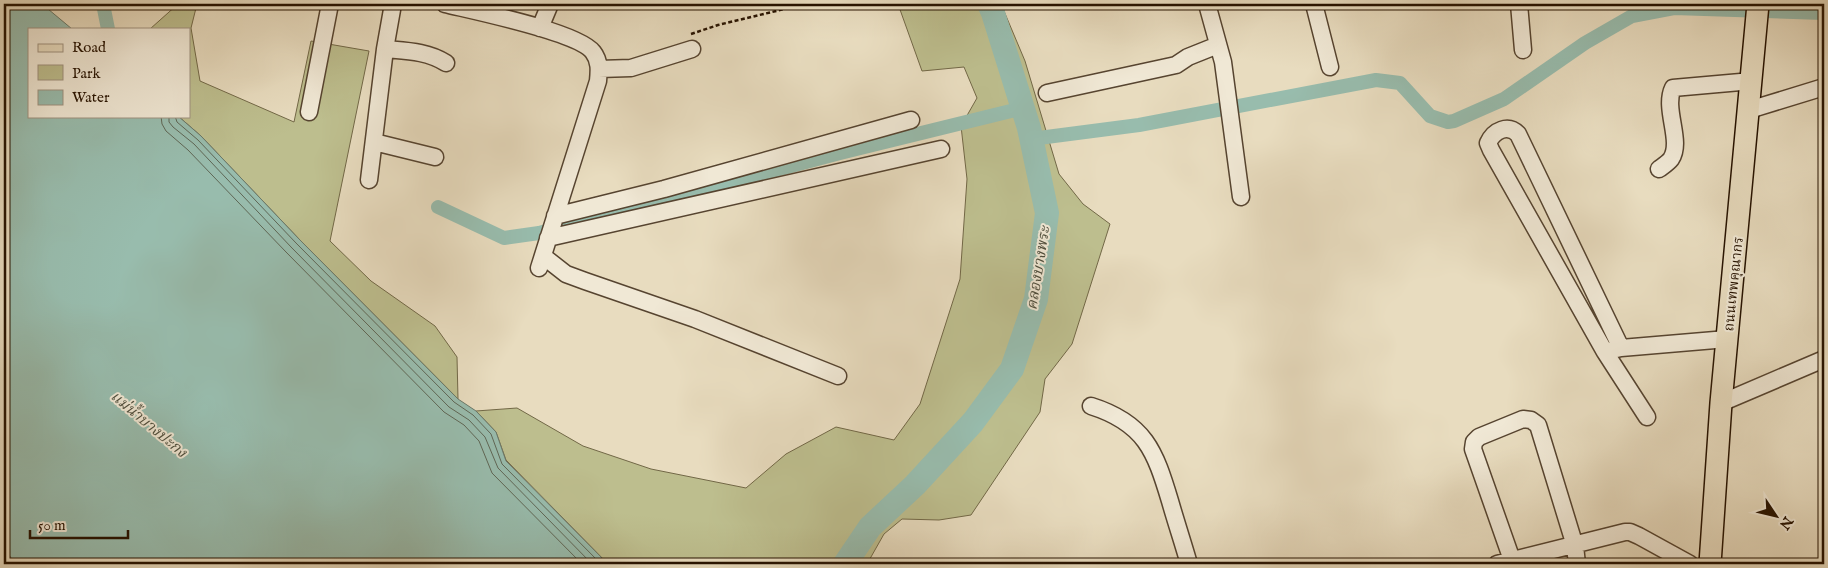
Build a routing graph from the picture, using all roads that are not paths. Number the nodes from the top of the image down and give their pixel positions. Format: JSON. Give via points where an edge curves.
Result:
{"nodes":[{"id":1,"x":330,"y":4,"type":"edge"},
{"id":2,"x":393,"y":4,"type":"edge"},
{"id":3,"x":445,"y":4,"type":"edge"},
{"id":4,"x":550,"y":4,"type":"edge"},
{"id":5,"x":1207,"y":4,"type":"edge"},
{"id":6,"x":1314,"y":4,"type":"edge"},
{"id":7,"x":1519,"y":4,"type":"edge"},
{"id":8,"x":1758,"y":4,"type":"edge"},
{"id":9,"x":540,"y":28,"type":"junction"},
{"id":10,"x":691,"y":42,"type":"road end"},
{"id":11,"x":1218,"y":45,"type":"junction"},
{"id":12,"x":385,"y":49,"type":"junction"},
{"id":13,"x":1522,"y":50,"type":"dead end"},
{"id":14,"x":446,"y":63,"type":"dead end"},
{"id":15,"x":1330,"y":67,"type":"dead end"},
{"id":16,"x":599,"y":69,"type":"junction"},
{"id":17,"x":1752,"y":82,"type":"junction"},
{"id":18,"x":1824,"y":87,"type":"edge"},
{"id":19,"x":1047,"y":94,"type":"dead end"},
{"id":20,"x":1749,"y":110,"type":"junction"},
{"id":21,"x":309,"y":112,"type":"dead end"},
{"id":22,"x":911,"y":120,"type":"dead end"},
{"id":23,"x":374,"y":142,"type":"junction"},
{"id":24,"x":941,"y":149,"type":"dead end"},
{"id":25,"x":435,"y":157,"type":"dead end"},
{"id":26,"x":1659,"y":169,"type":"dead end"},
{"id":27,"x":369,"y":180,"type":"dead end"},
{"id":28,"x":1241,"y":197,"type":"dead end"},
{"id":29,"x":556,"y":216,"type":"junction"},
{"id":30,"x":548,"y":238,"type":"junction"},
{"id":31,"x":1727,"y":339,"type":"junction"},
{"id":32,"x":1621,"y":348,"type":"junction"},
{"id":33,"x":1605,"y":352,"type":"junction"},
{"id":34,"x":1824,"y":359,"type":"edge"},
{"id":35,"x":838,"y":376,"type":"dead end"},
{"id":36,"x":1721,"y":403,"type":"junction"},
{"id":37,"x":1091,"y":406,"type":"dead end"},
{"id":38,"x":1647,"y":416,"type":"dead end"},
{"id":39,"x":1575,"y":546,"type":"junction"},
{"id":40,"x":1505,"y":562,"type":"edge"},
{"id":41,"x":1189,"y":564,"type":"edge"},
{"id":42,"x":1577,"y":564,"type":"edge"},
{"id":43,"x":1690,"y":564,"type":"edge"},
{"id":44,"x":1710,"y":564,"type":"edge"}],
"edges":[{"from":1,"to":21,"type":"street"},
{"from":2,"to":12,"type":"street"},
{"from":3,"to":9,"type":"street"},
{"from":4,"to":9,"type":"street"},
{"from":5,"to":11,"type":"street"},
{"from":6,"to":15,"type":"street"},
{"from":7,"to":13,"type":"street"},
{"from":8,"to":17,"type":"main road","name":"ถนนเทพคุณากร"},
{"from":9,"to":16,"type":"street","via":[[574,39],[592,50],[598,59]]},
{"from":10,"to":16,"type":"street","via":[[631,68]]},
{"from":11,"to":19,"type":"street","via":[[1176,65]]},
{"from":11,"to":28,"type":"street"},
{"from":12,"to":14,"type":"street","via":[[425,53]]},
{"from":12,"to":23,"type":"street"},
{"from":16,"to":29,"type":"street"},
{"from":17,"to":20,"type":"main road","name":"ถนนเทพคุณากร"},
{"from":17,"to":26,"type":"street","via":[[1673,88],[1670,94],[1674,153]]},
{"from":18,"to":20,"type":"street"},
{"from":20,"to":31,"type":"main road","name":"ถนนเทพคุณากร"},
{"from":22,"to":29,"type":"street","via":[[664,190]]},
{"from":23,"to":25,"type":"street"},
{"from":23,"to":27,"type":"street"},
{"from":24,"to":30,"type":"street"},
{"from":29,"to":30,"type":"street"},
{"from":30,"to":35,"type":"street","via":[[541,262],[566,274],[695,318]]},
{"from":31,"to":32,"type":"street"},
{"from":31,"to":36,"type":"main road","name":"ถนนเทพคุณากร"},
{"from":32,"to":33,"type":"street"},
{"from":32,"to":33,"type":"street","via":[[1518,134],[1507,128],[1491,137],[1488,142],[1490,150]]},
{"from":33,"to":38,"type":"street"},
{"from":34,"to":36,"type":"street"},
{"from":36,"to":44,"type":"main road","name":"ถนนเทพคุณากร"},
{"from":37,"to":41,"type":"street","via":[[1128,423],[1143,438],[1158,462]]},
{"from":39,"to":40,"type":"street"},
{"from":39,"to":40,"type":"street","via":[[1538,425],[1523,419],[1479,436],[1473,449]]},
{"from":39,"to":42,"type":"street"},
{"from":39,"to":43,"type":"street","via":[[1630,532]]}]}
